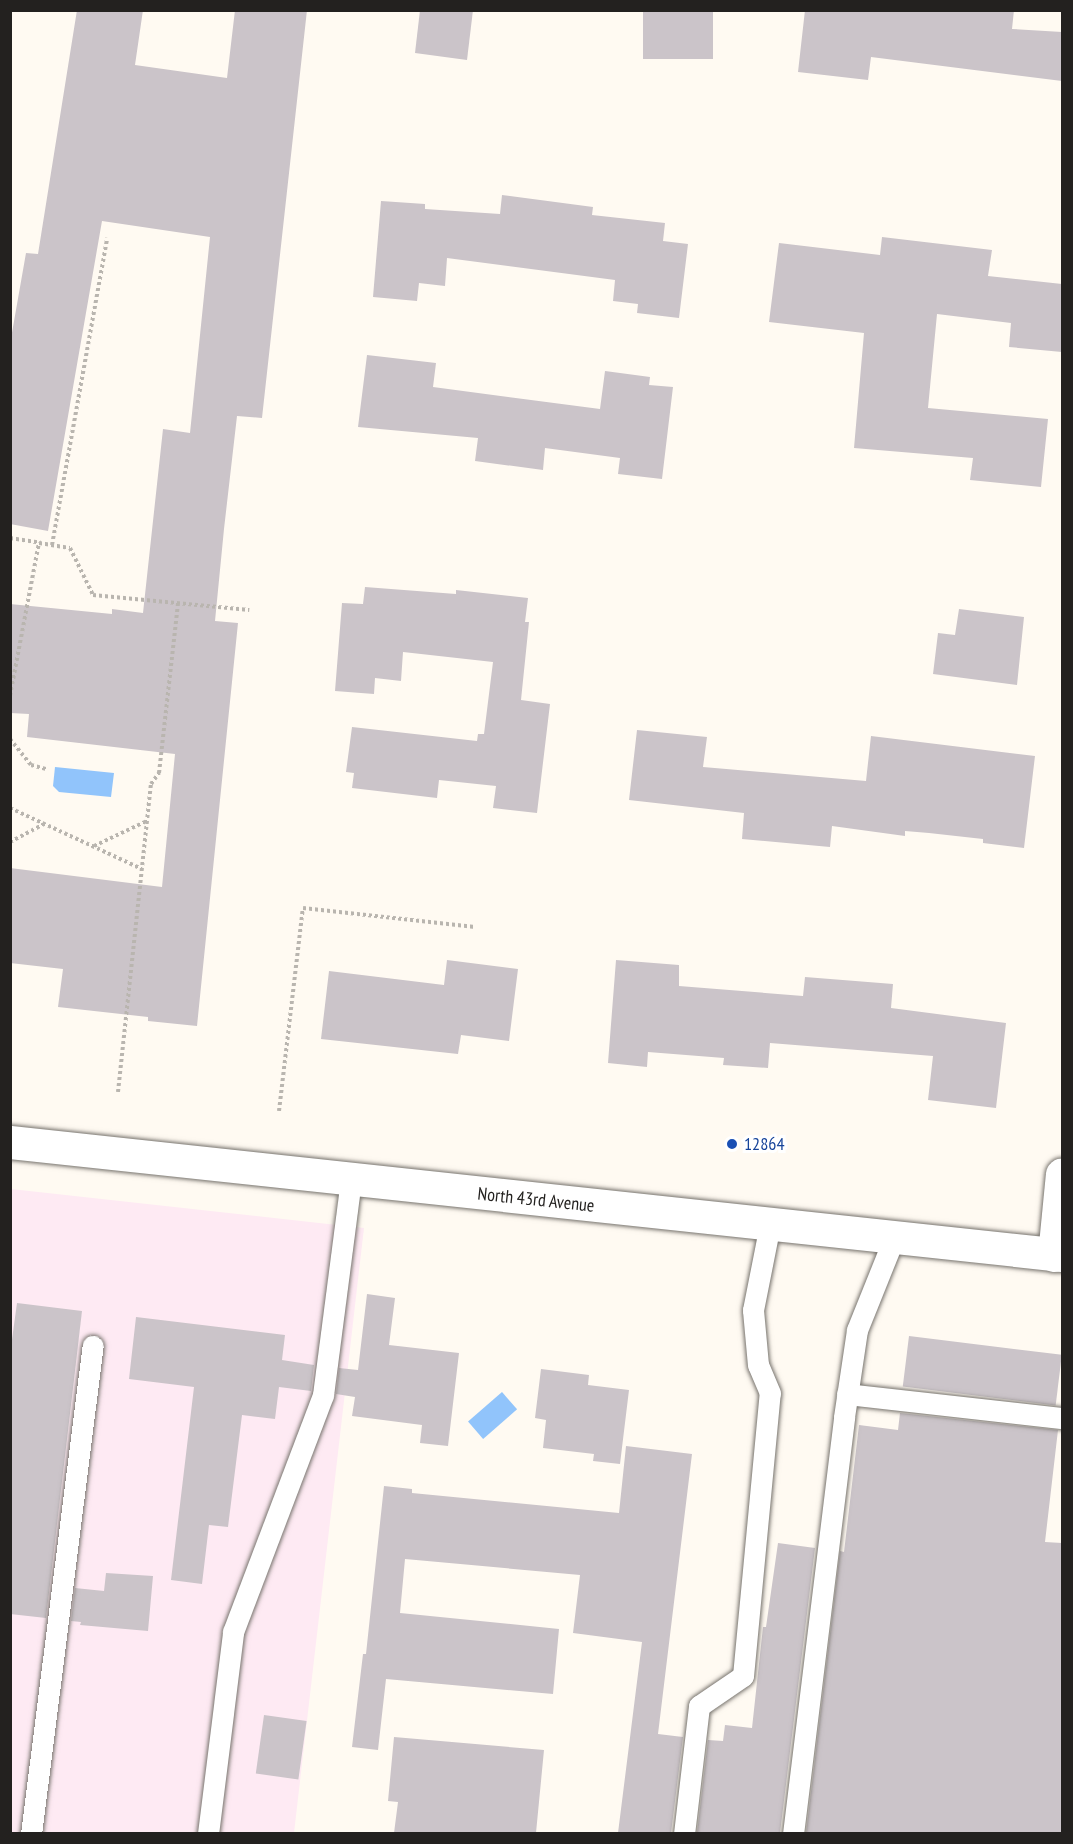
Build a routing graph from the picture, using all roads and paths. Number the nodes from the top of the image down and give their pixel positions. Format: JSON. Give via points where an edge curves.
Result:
{"nodes":[{"id":1,"x":107,"y":238,"type":"dead end"},
{"id":2,"x":10,"y":538,"type":"edge"},
{"id":3,"x":39,"y":543,"type":"junction"},
{"id":4,"x":52,"y":545,"type":"junction"},
{"id":5,"x":178,"y":603,"type":"junction"},
{"id":6,"x":249,"y":610,"type":"dead end"},
{"id":7,"x":10,"y":696,"type":"edge"},
{"id":8,"x":10,"y":739,"type":"edge"},
{"id":9,"x":45,"y":769,"type":"dead end"},
{"id":10,"x":10,"y":808,"type":"edge"},
{"id":11,"x":147,"y":821,"type":"junction"},
{"id":12,"x":44,"y":824,"type":"junction"},
{"id":13,"x":10,"y":842,"type":"edge"},
{"id":14,"x":94,"y":846,"type":"junction"},
{"id":15,"x":142,"y":869,"type":"junction"},
{"id":16,"x":475,"y":927,"type":"dead end"},
{"id":17,"x":118,"y":1092,"type":"dead end"},
{"id":18,"x":279,"y":1111,"type":"dead end"},
{"id":19,"x":10,"y":1142,"type":"edge"},
{"id":20,"x":1062,"y":1174,"type":"edge"},
{"id":21,"x":351,"y":1180,"type":"junction"},
{"id":22,"x":770,"y":1224,"type":"junction"},
{"id":23,"x":894,"y":1238,"type":"junction"},
{"id":24,"x":1058,"y":1255,"type":"edge"},
{"id":25,"x":93,"y":1346,"type":"dead end"},
{"id":26,"x":847,"y":1394,"type":"junction"},
{"id":27,"x":1062,"y":1418,"type":"edge"},
{"id":28,"x":31,"y":1833,"type":"edge"},
{"id":29,"x":208,"y":1833,"type":"edge"},
{"id":30,"x":684,"y":1833,"type":"edge"},
{"id":31,"x":793,"y":1833,"type":"edge"}],
"edges":[{"from":1,"to":4,"type":"path"},
{"from":2,"to":3,"type":"path"},
{"from":3,"to":4,"type":"path"},
{"from":3,"to":7,"type":"path"},
{"from":4,"to":5,"type":"path","via":[[70,548],[93,595]]},
{"from":5,"to":6,"type":"path"},
{"from":5,"to":11,"type":"path","via":[[159,773],[151,784]]},
{"from":8,"to":9,"type":"path","via":[[31,765]]},
{"from":10,"to":12,"type":"path"},
{"from":11,"to":14,"type":"path"},
{"from":11,"to":15,"type":"path"},
{"from":12,"to":13,"type":"path"},
{"from":12,"to":14,"type":"path"},
{"from":14,"to":15,"type":"path"},
{"from":15,"to":17,"type":"path"},
{"from":16,"to":18,"type":"path","via":[[303,908]]},
{"from":19,"to":21,"type":"main road","name":"North 43rd Avenue"},
{"from":20,"to":24,"type":"main road"},
{"from":21,"to":22,"type":"main road","name":"North 43rd Avenue"},
{"from":21,"to":29,"type":"lane","via":[[324,1395],[233,1632]]},
{"from":22,"to":23,"type":"main road","name":"North 43rd Avenue"},
{"from":22,"to":30,"type":"lane","via":[[753,1310],[758,1365],[770,1393],[743,1676],[699,1706]]},
{"from":23,"to":24,"type":"main road","name":"North 43rd Avenue"},
{"from":23,"to":26,"type":"lane","via":[[857,1330]]},
{"from":25,"to":28,"type":"lane"},
{"from":26,"to":27,"type":"lane"},
{"from":26,"to":31,"type":"lane"}]}
